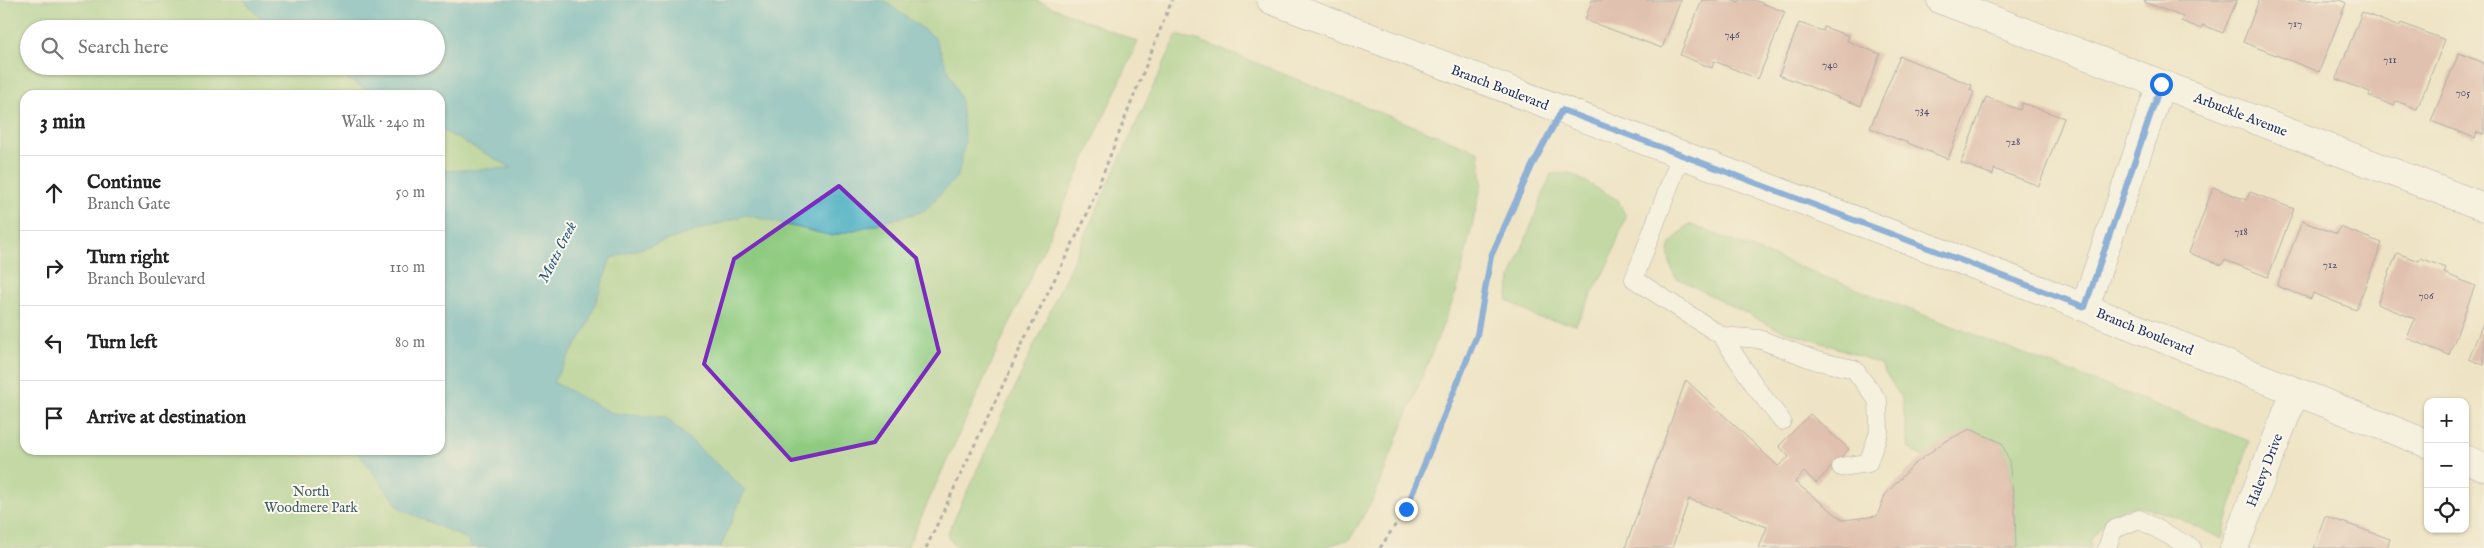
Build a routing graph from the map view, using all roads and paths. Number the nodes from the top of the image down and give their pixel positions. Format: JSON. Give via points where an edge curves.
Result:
{"nodes":[{"id":1,"x":1172,"y":0,"type":"edge"},
{"id":2,"x":1271,"y":0,"type":"edge"},
{"id":3,"x":1941,"y":0,"type":"edge"},
{"id":4,"x":2161,"y":84,"type":"junction"},
{"id":5,"x":1562,"y":110,"type":"junction"},
{"id":6,"x":1681,"y":155,"type":"junction"},
{"id":7,"x":2484,"y":207,"type":"edge"},
{"id":8,"x":2085,"y":307,"type":"junction"},
{"id":9,"x":1722,"y":336,"type":"junction"},
{"id":10,"x":2295,"y":392,"type":"junction"},
{"id":11,"x":1782,"y":420,"type":"dead end"},
{"id":12,"x":2425,"y":443,"type":"edge"},
{"id":13,"x":2469,"y":460,"type":"edge"},
{"id":14,"x":2484,"y":466,"type":"edge"},
{"id":15,"x":1841,"y":467,"type":"dead end"},
{"id":16,"x":2172,"y":543,"type":"edge"},
{"id":17,"x":926,"y":548,"type":"edge"},
{"id":18,"x":1380,"y":548,"type":"edge"},
{"id":19,"x":2108,"y":548,"type":"edge"},
{"id":20,"x":2192,"y":548,"type":"edge"},
{"id":21,"x":2234,"y":548,"type":"edge"}],
"edges":[{"from":1,"to":17,"type":"path","via":[[1085,219]]},
{"from":2,"to":5,"type":"street","name":"Branch Boulevard"},
{"from":3,"to":4,"type":"street","name":"Arbuckle Avenue"},
{"from":4,"to":7,"type":"street","name":"Arbuckle Avenue"},
{"from":4,"to":8,"type":"street"},
{"from":5,"to":6,"type":"street","name":"Branch Boulevard"},
{"from":5,"to":18,"type":"path","via":[[1491,256],[1477,335],[1406,509]]},
{"from":6,"to":8,"type":"street","name":"Branch Boulevard"},
{"from":6,"to":9,"type":"lane","via":[[1634,279]]},
{"from":8,"to":10,"type":"street","name":"Branch Boulevard"},
{"from":9,"to":11,"type":"lane"},
{"from":9,"to":15,"type":"lane","via":[[1759,339],[1817,361],[1854,369],[1878,401],[1879,432],[1868,463]]},
{"from":10,"to":12,"type":"street","name":"Branch Boulevard"},
{"from":10,"to":21,"type":"street","name":"Halevy Drive"},
{"from":13,"to":14,"type":"street"},
{"from":16,"to":19,"type":"lane","via":[[2140,519],[2113,530]]},
{"from":16,"to":20,"type":"lane"}]}
